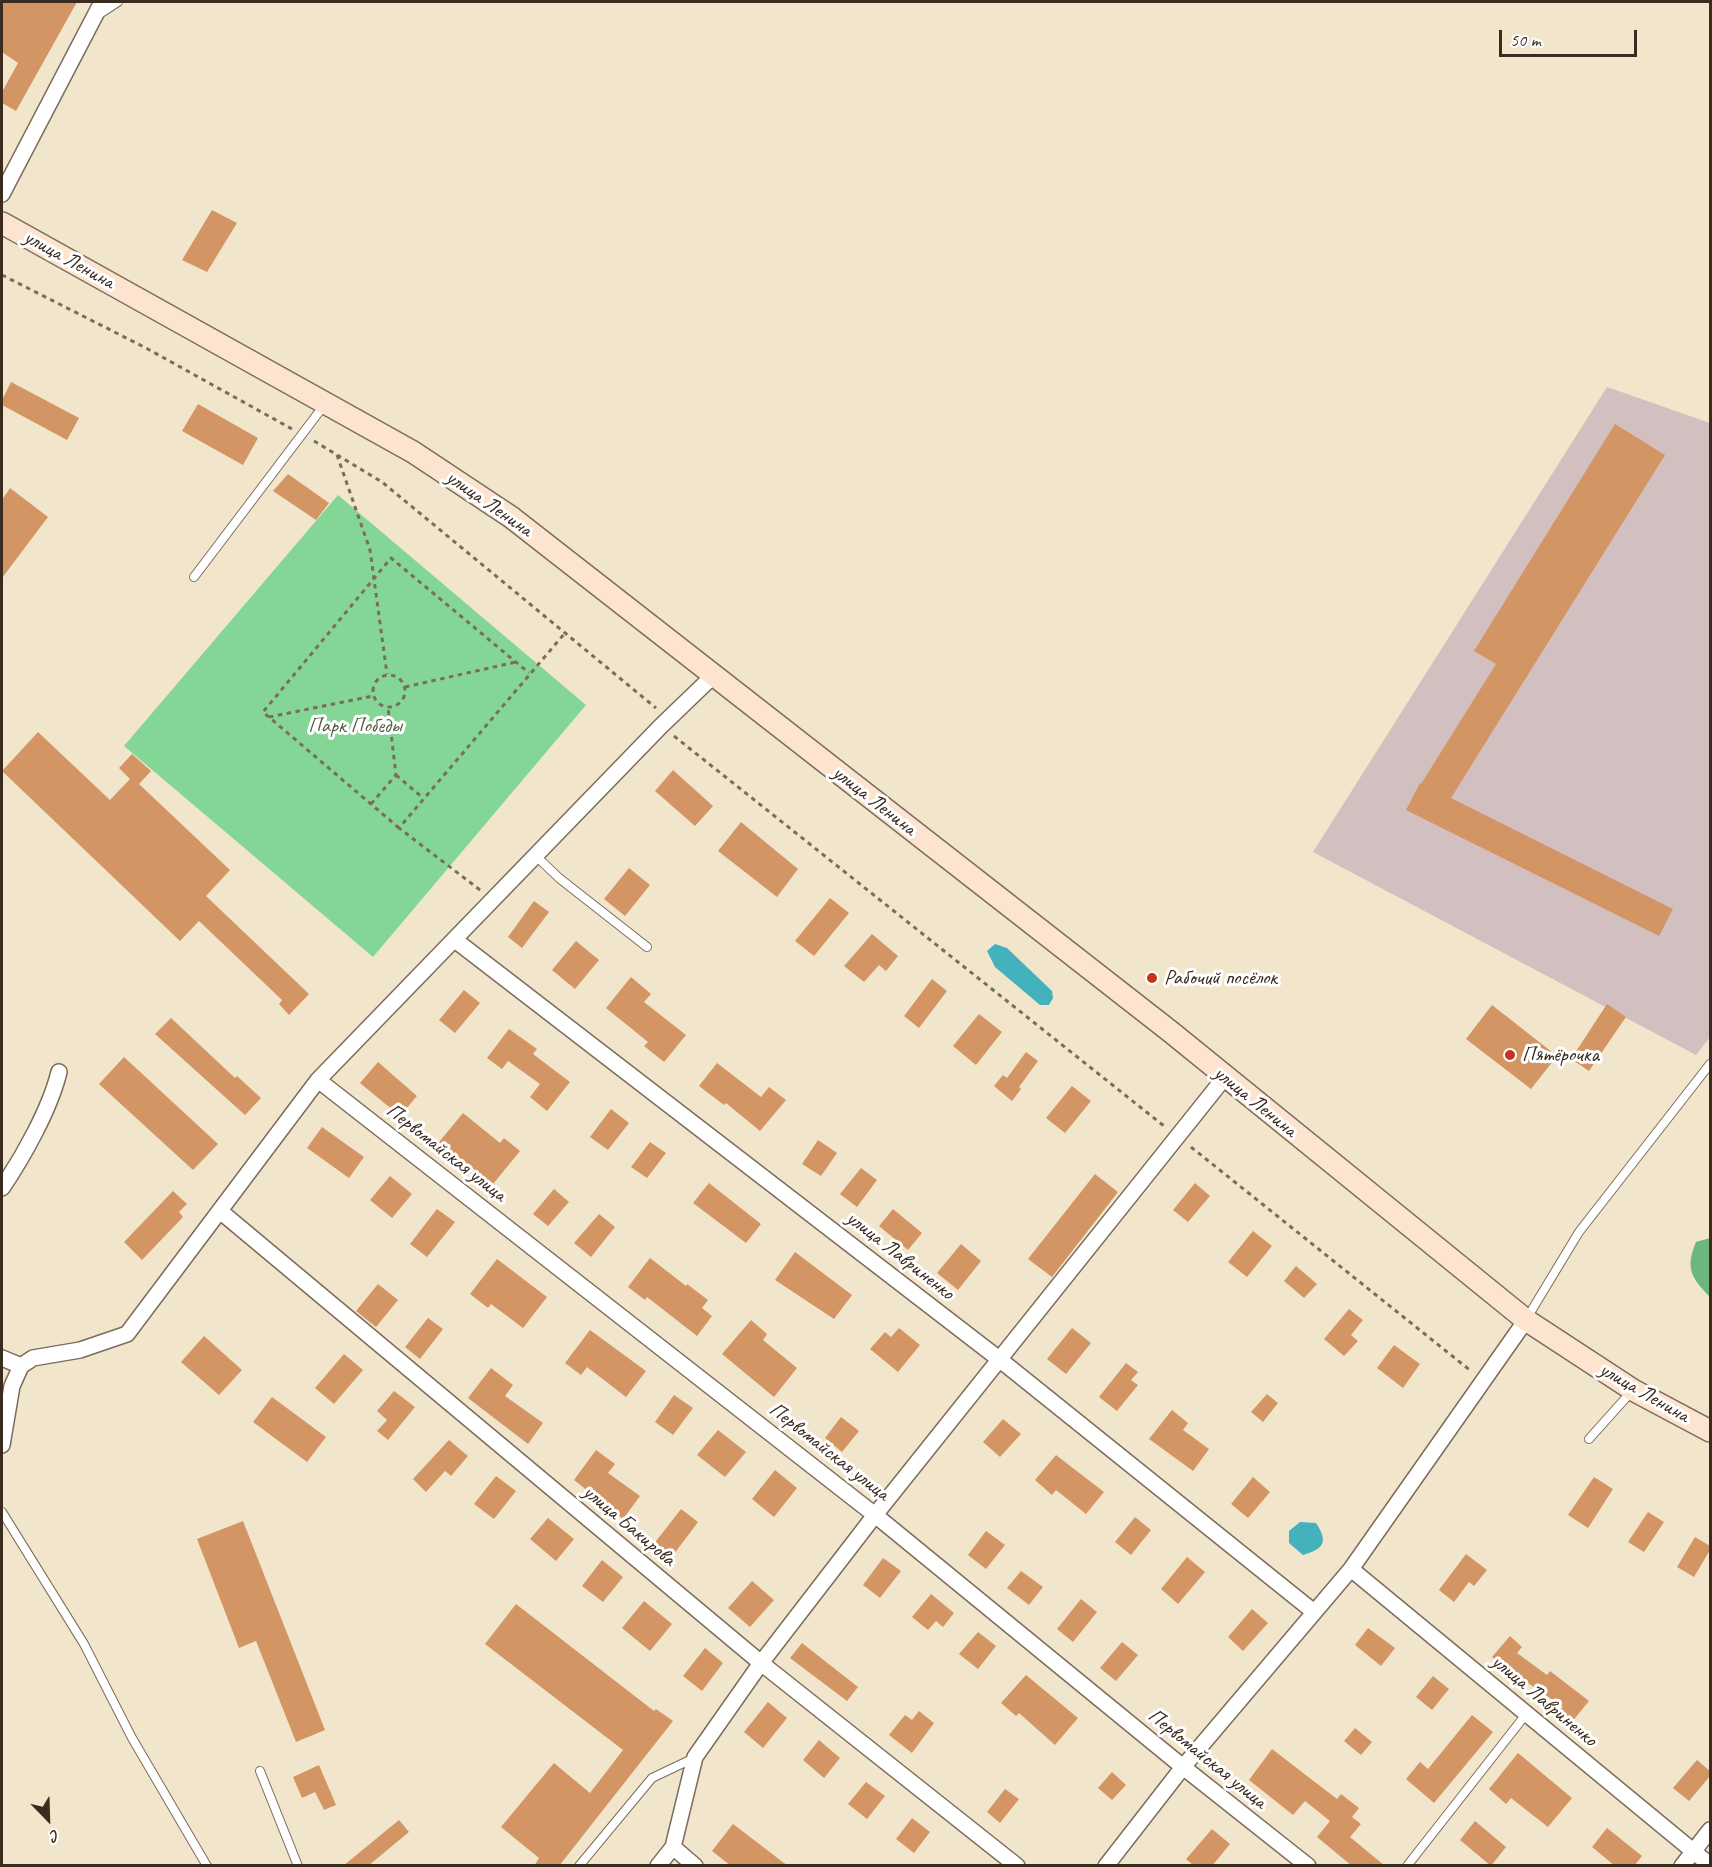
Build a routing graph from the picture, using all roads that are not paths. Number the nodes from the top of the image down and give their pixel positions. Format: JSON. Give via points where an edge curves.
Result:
{"nodes":[{"id":1,"x":102,"y":2,"type":"edge"},
{"id":2,"x":118,"y":2,"type":"edge"},
{"id":3,"x":94,"y":17,"type":"junction"},
{"id":4,"x":2,"y":194,"type":"edge"},
{"id":5,"x":2,"y":223,"type":"edge"},
{"id":6,"x":326,"y":403,"type":"junction"},
{"id":7,"x":194,"y":578,"type":"dead end"},
{"id":8,"x":713,"y":676,"type":"junction"},
{"id":9,"x":536,"y":856,"type":"junction"},
{"id":10,"x":455,"y":940,"type":"junction"},
{"id":11,"x":647,"y":947,"type":"dead end"},
{"id":12,"x":1710,"y":1064,"type":"edge"},
{"id":13,"x":59,"y":1072,"type":"dead end"},
{"id":14,"x":1225,"y":1077,"type":"junction"},
{"id":15,"x":318,"y":1080,"type":"junction"},
{"id":16,"x":2,"y":1188,"type":"edge"},
{"id":17,"x":220,"y":1211,"type":"junction"},
{"id":18,"x":1526,"y":1320,"type":"junction"},
{"id":19,"x":2,"y":1358,"type":"edge"},
{"id":20,"x":999,"y":1359,"type":"junction"},
{"id":21,"x":21,"y":1366,"type":"junction"},
{"id":22,"x":1633,"y":1390,"type":"junction"},
{"id":23,"x":1710,"y":1431,"type":"edge"},
{"id":24,"x":1589,"y":1439,"type":"dead end"},
{"id":25,"x":2,"y":1445,"type":"edge"},
{"id":26,"x":2,"y":1512,"type":"edge"},
{"id":27,"x":875,"y":1515,"type":"junction"},
{"id":28,"x":1351,"y":1569,"type":"junction"},
{"id":29,"x":1314,"y":1612,"type":"junction"},
{"id":30,"x":761,"y":1664,"type":"junction"},
{"id":31,"x":1527,"y":1713,"type":"junction"},
{"id":32,"x":695,"y":1758,"type":"junction"},
{"id":33,"x":1182,"y":1767,"type":"junction"},
{"id":34,"x":260,"y":1771,"type":"dead end"},
{"id":35,"x":1710,"y":1830,"type":"edge"},
{"id":36,"x":673,"y":1847,"type":"junction"},
{"id":37,"x":1693,"y":1852,"type":"junction"},
{"id":38,"x":1710,"y":1865,"type":"edge"},
{"id":39,"x":207,"y":1866,"type":"edge"},
{"id":40,"x":298,"y":1866,"type":"edge"},
{"id":41,"x":579,"y":1866,"type":"edge"},
{"id":42,"x":658,"y":1866,"type":"edge"},
{"id":43,"x":695,"y":1866,"type":"edge"},
{"id":44,"x":1017,"y":1866,"type":"edge"},
{"id":45,"x":1106,"y":1866,"type":"edge"},
{"id":46,"x":1308,"y":1866,"type":"edge"},
{"id":47,"x":1407,"y":1866,"type":"edge"},
{"id":48,"x":1682,"y":1866,"type":"edge"}],
"edges":[{"from":1,"to":3,"type":"street"},
{"from":2,"to":3,"type":"lane"},
{"from":3,"to":4,"type":"street"},
{"from":5,"to":6,"type":"main road","name":"улица Ленина"},
{"from":6,"to":7,"type":"lane"},
{"from":6,"to":8,"type":"main road","name":"улица Ленина","via":[[413,452],[511,517]]},
{"from":8,"to":9,"type":"street"},
{"from":8,"to":14,"type":"main road","name":"улица Ленина"},
{"from":9,"to":10,"type":"street"},
{"from":9,"to":11,"type":"lane"},
{"from":10,"to":15,"type":"street"},
{"from":10,"to":20,"type":"street","name":"улица Лавриненко"},
{"from":12,"to":18,"type":"lane","via":[[1579,1232]]},
{"from":13,"to":16,"type":"street","via":[[18,1164]]},
{"from":14,"to":18,"type":"main road","name":"улица Ленина"},
{"from":14,"to":20,"type":"street"},
{"from":15,"to":17,"type":"street"},
{"from":15,"to":27,"type":"street","name":"Первомайская улица"},
{"from":17,"to":21,"type":"street","via":[[127,1334],[80,1350],[33,1358]]},
{"from":17,"to":30,"type":"street","name":"улица Бакирова"},
{"from":18,"to":22,"type":"main road","name":"улица Ленина"},
{"from":18,"to":28,"type":"street"},
{"from":19,"to":21,"type":"street"},
{"from":20,"to":27,"type":"street"},
{"from":20,"to":29,"type":"street","name":"улица Лавриненко"},
{"from":21,"to":25,"type":"street","via":[[12,1386]]},
{"from":22,"to":23,"type":"main road","name":"улица Ленина"},
{"from":22,"to":24,"type":"lane"},
{"from":26,"to":39,"type":"lane","via":[[84,1644],[132,1738]]},
{"from":27,"to":30,"type":"street"},
{"from":27,"to":33,"type":"street","name":"Первомайская улица"},
{"from":28,"to":29,"type":"street"},
{"from":28,"to":31,"type":"street","name":"улица Лавриненко"},
{"from":29,"to":33,"type":"street"},
{"from":30,"to":32,"type":"street"},
{"from":30,"to":44,"type":"street","name":"улица Бакирова"},
{"from":31,"to":37,"type":"street","name":"улица Лавриненко"},
{"from":31,"to":47,"type":"lane"},
{"from":32,"to":36,"type":"street"},
{"from":32,"to":41,"type":"lane","via":[[652,1778]]},
{"from":33,"to":45,"type":"street"},
{"from":33,"to":46,"type":"street","name":"Первомайская улица"},
{"from":34,"to":40,"type":"lane"},
{"from":35,"to":37,"type":"street"},
{"from":36,"to":42,"type":"street"},
{"from":36,"to":43,"type":"street"},
{"from":37,"to":38,"type":"street","name":"улица Лавриненко"},
{"from":37,"to":48,"type":"street"}]}
